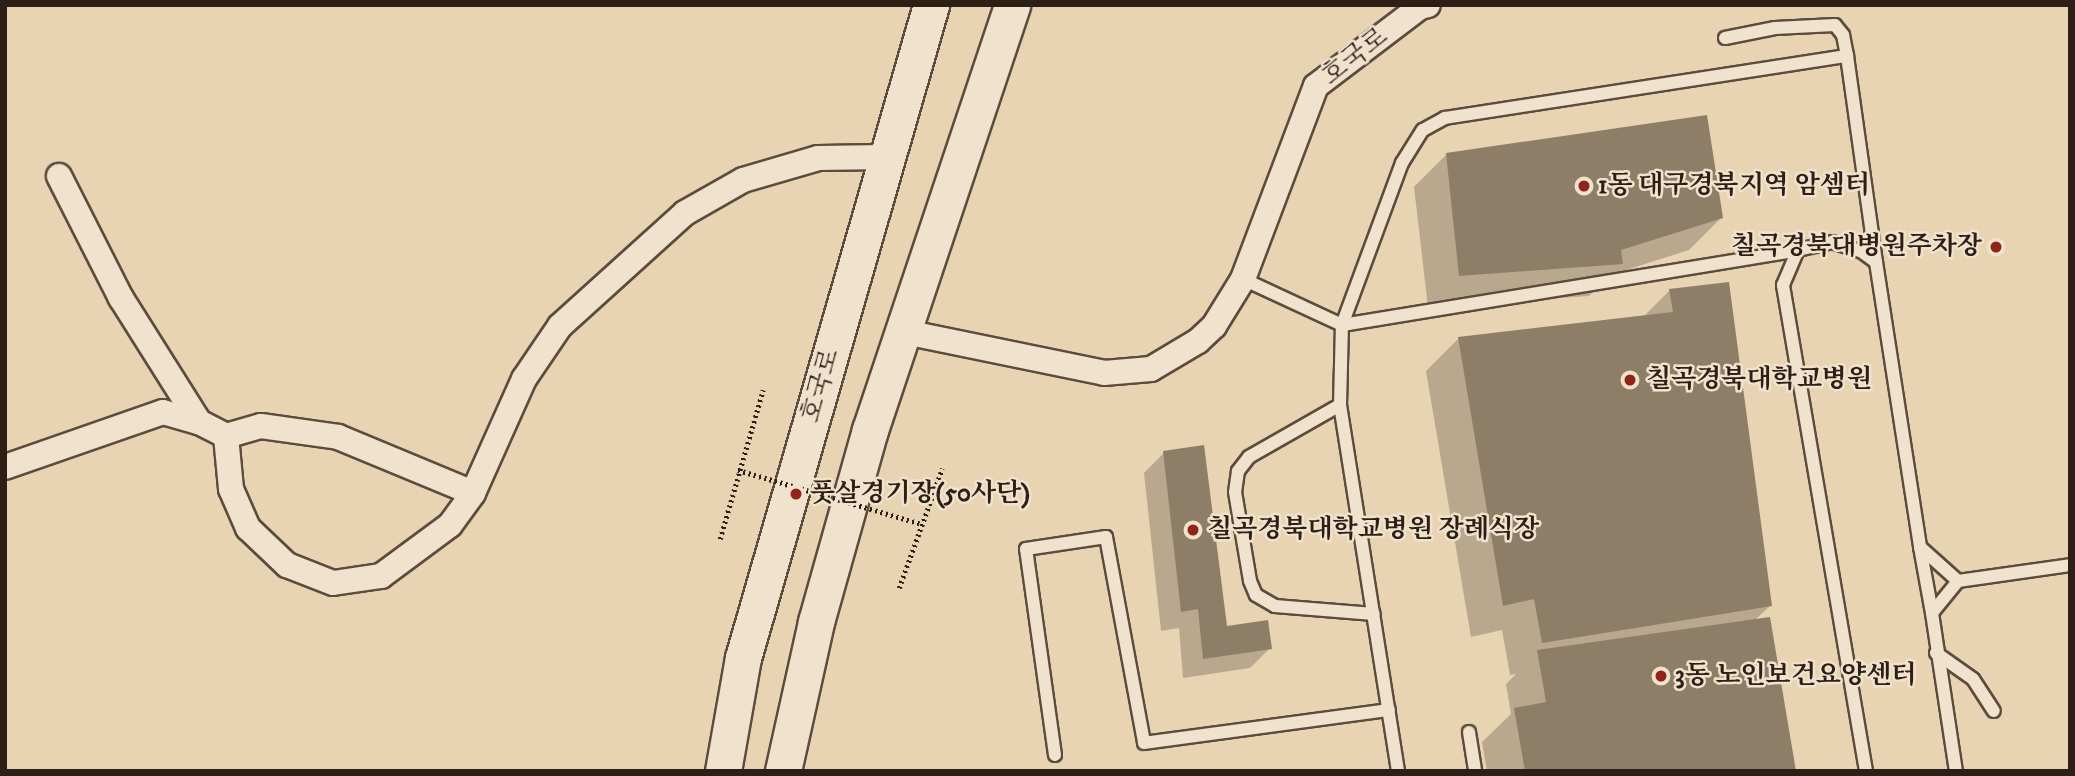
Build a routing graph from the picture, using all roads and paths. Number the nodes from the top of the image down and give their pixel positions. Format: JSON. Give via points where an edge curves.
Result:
{"nodes":[{"id":1,"x":931,"y":5,"type":"edge"},
{"id":2,"x":1012,"y":5,"type":"edge"},
{"id":3,"x":1428,"y":5,"type":"edge"},
{"id":4,"x":1725,"y":38,"type":"dead end"},
{"id":5,"x":1847,"y":56,"type":"junction"},
{"id":6,"x":886,"y":157,"type":"junction"},
{"id":7,"x":59,"y":176,"type":"dead end"},
{"id":8,"x":1798,"y":250,"type":"junction"},
{"id":9,"x":1875,"y":262,"type":"junction"},
{"id":10,"x":1243,"y":279,"type":"junction"},
{"id":11,"x":1342,"y":325,"type":"junction"},
{"id":12,"x":905,"y":332,"type":"junction"},
{"id":13,"x":763,"y":390,"type":"dead end"},
{"id":14,"x":1340,"y":405,"type":"junction"},
{"id":15,"x":199,"y":422,"type":"junction"},
{"id":16,"x":226,"y":436,"type":"junction"},
{"id":17,"x":5,"y":467,"type":"edge"},
{"id":18,"x":942,"y":468,"type":"dead end"},
{"id":19,"x":738,"y":470,"type":"junction"},
{"id":20,"x":473,"y":493,"type":"junction"},
{"id":21,"x":922,"y":524,"type":"junction"},
{"id":22,"x":720,"y":539,"type":"dead end"},
{"id":23,"x":1920,"y":547,"type":"junction"},
{"id":24,"x":2070,"y":565,"type":"edge"},
{"id":25,"x":1958,"y":581,"type":"junction"},
{"id":26,"x":899,"y":587,"type":"dead end"},
{"id":27,"x":1932,"y":613,"type":"junction"},
{"id":28,"x":1374,"y":614,"type":"junction"},
{"id":29,"x":1936,"y":653,"type":"junction"},
{"id":30,"x":1389,"y":710,"type":"junction"},
{"id":31,"x":1994,"y":711,"type":"dead end"},
{"id":32,"x":1469,"y":732,"type":"dead end"},
{"id":33,"x":1055,"y":755,"type":"dead end"},
{"id":34,"x":723,"y":771,"type":"edge"},
{"id":35,"x":783,"y":771,"type":"edge"},
{"id":36,"x":1398,"y":771,"type":"edge"},
{"id":37,"x":1475,"y":771,"type":"edge"},
{"id":38,"x":1866,"y":771,"type":"edge"},
{"id":39,"x":1956,"y":771,"type":"edge"}],
"edges":[{"from":1,"to":6,"type":"main road","name":"호국로"},
{"from":2,"to":12,"type":"main road"},
{"from":3,"to":10,"type":"street","name":"호국로","via":[[1316,86]]},
{"from":4,"to":5,"type":"lane","via":[[1835,25],[1843,35]]},
{"from":5,"to":9,"type":"lane"},
{"from":5,"to":11,"type":"lane","via":[[1445,118],[1423,130],[1402,163]]},
{"from":6,"to":20,"type":"street","via":[[818,159],[743,180],[685,213],[560,326],[524,379]]},
{"from":6,"to":34,"type":"main road","name":"호국로","via":[[743,658]]},
{"from":7,"to":15,"type":"street","via":[[121,298]]},
{"from":8,"to":9,"type":"lane","via":[[1832,242],[1862,252]]},
{"from":8,"to":11,"type":"lane"},
{"from":8,"to":38,"type":"lane","via":[[1783,285]]},
{"from":9,"to":23,"type":"lane"},
{"from":10,"to":11,"type":"lane"},
{"from":10,"to":12,"type":"street","name":"호국로","via":[[1214,326],[1151,369],[1104,373]]},
{"from":11,"to":14,"type":"lane"},
{"from":12,"to":35,"type":"main road","via":[[870,430],[816,622]]},
{"from":13,"to":19,"type":"path"},
{"from":14,"to":28,"type":"lane"},
{"from":14,"to":28,"type":"lane","via":[[1244,464],[1236,492],[1241,530],[1256,595],[1275,606]]},
{"from":15,"to":16,"type":"street"},
{"from":15,"to":17,"type":"street","via":[[163,412]]},
{"from":16,"to":20,"type":"street","via":[[261,426],[338,437]]},
{"from":16,"to":20,"type":"street","via":[[231,489],[248,528],[287,565],[333,583],[381,576],[450,526]]},
{"from":18,"to":21,"type":"path"},
{"from":19,"to":21,"type":"path","bridge":true},
{"from":19,"to":22,"type":"path"},
{"from":21,"to":26,"type":"path"},
{"from":23,"to":25,"type":"lane"},
{"from":23,"to":27,"type":"lane"},
{"from":24,"to":25,"type":"lane"},
{"from":25,"to":27,"type":"lane"},
{"from":27,"to":29,"type":"lane"},
{"from":28,"to":30,"type":"lane"},
{"from":29,"to":31,"type":"lane","via":[[1973,679]]},
{"from":29,"to":39,"type":"lane"},
{"from":30,"to":33,"type":"lane","via":[[1144,743],[1105,537],[1026,549]]},
{"from":30,"to":36,"type":"lane"},
{"from":32,"to":37,"type":"lane"}]}
